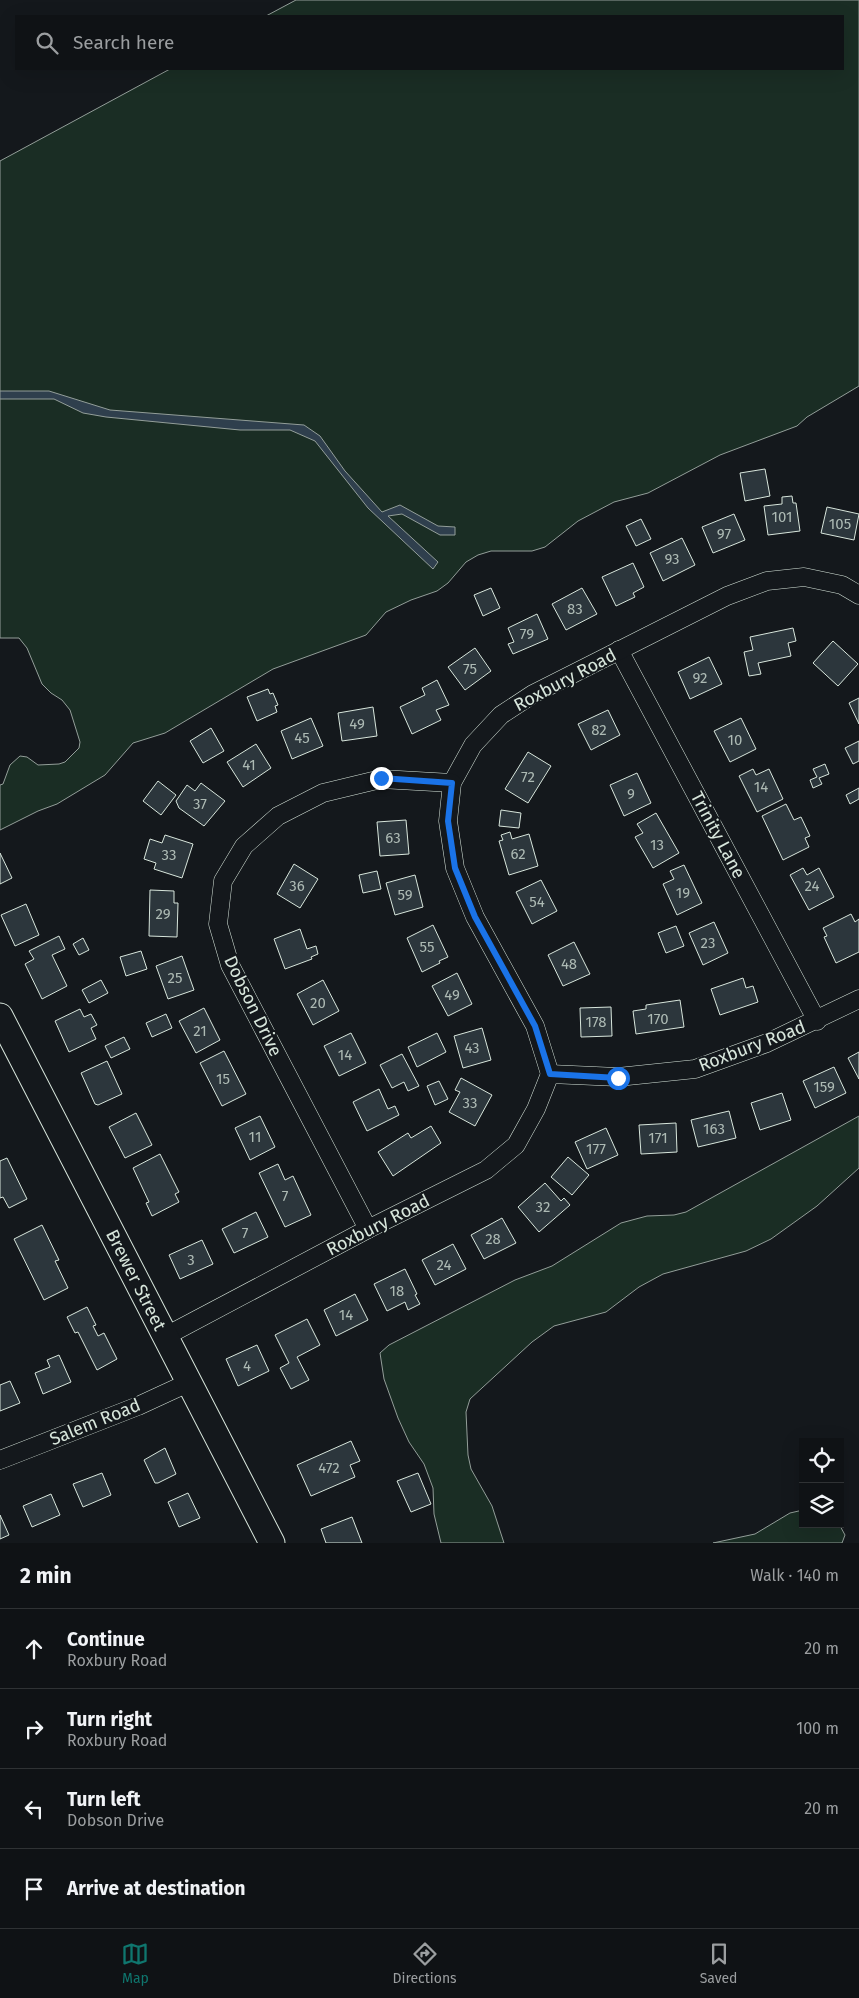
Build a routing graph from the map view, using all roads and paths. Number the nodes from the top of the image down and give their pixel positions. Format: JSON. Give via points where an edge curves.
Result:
{"nodes":[{"id":1,"x":859,"y":595,"type":"edge"},
{"id":2,"x":619,"y":650,"type":"junction"},
{"id":3,"x":452,"y":783,"type":"junction"},
{"id":4,"x":859,"y":999,"type":"edge"},
{"id":5,"x":0,"y":1016,"type":"edge"},
{"id":6,"x":817,"y":1021,"type":"junction"},
{"id":7,"x":550,"y":1074,"type":"junction"},
{"id":8,"x":368,"y":1229,"type":"junction"},
{"id":9,"x":166,"y":1336,"type":"junction"},
{"id":10,"x":190,"y":1382,"type":"junction"},
{"id":11,"x":0,"y":1460,"type":"edge"},
{"id":12,"x":272,"y":1543,"type":"edge"}],
"edges":[{"from":1,"to":2,"type":"street","name":"Roxbury Road","via":[[842,584],[804,577],[767,581],[727,596]]},
{"from":2,"to":3,"type":"street","name":"Roxbury Road","via":[[533,694],[501,715],[474,745]]},
{"from":2,"to":6,"type":"street","name":"Trinity Lane"},
{"from":3,"to":7,"type":"street","name":"Roxbury Road","via":[[448,821],[455,868],[475,917],[535,1026]]},
{"from":3,"to":8,"type":"street","name":"Dobson Drive","via":[[381,778],[323,793],[278,816],[244,846],[223,881],[218,924],[230,965]]},
{"from":4,"to":6,"type":"street","name":"Roxbury Road"},
{"from":5,"to":9,"type":"main road","name":"Brewer Street"},
{"from":6,"to":7,"type":"street","name":"Roxbury Road","via":[[695,1069],[618,1078]]},
{"from":7,"to":8,"type":"street","name":"Roxbury Road","via":[[516,1145],[486,1170]]},
{"from":8,"to":9,"type":"street","name":"Roxbury Road"},
{"from":9,"to":10,"type":"main road","name":"Brewer Street"},
{"from":10,"to":11,"type":"street","name":"Salem Road"},
{"from":10,"to":12,"type":"main road","name":"Brewer Street"}]}
